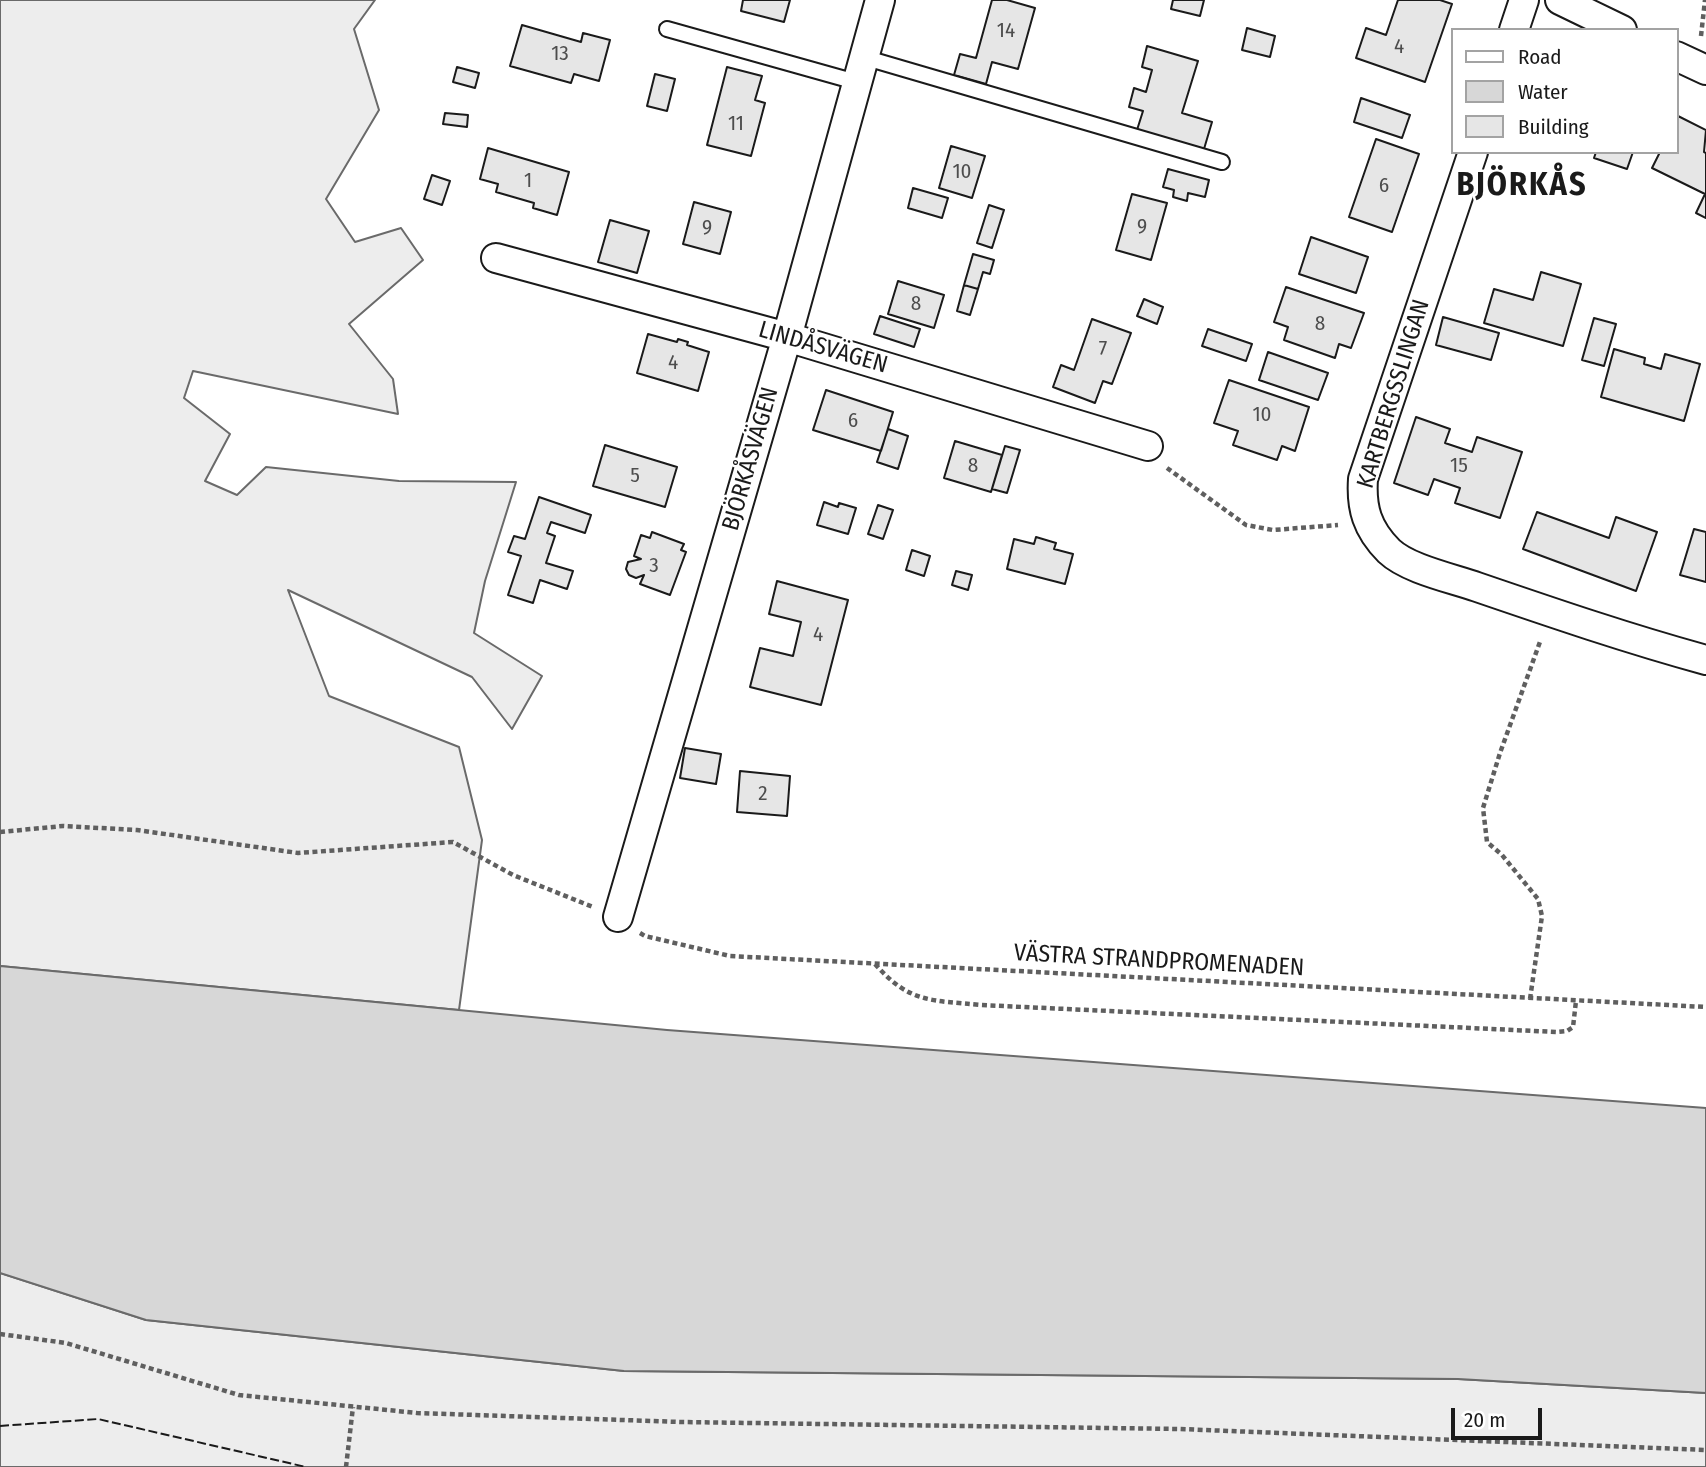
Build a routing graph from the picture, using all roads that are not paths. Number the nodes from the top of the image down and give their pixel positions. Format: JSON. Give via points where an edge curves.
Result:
{"nodes":[{"id":1,"x":880,"y":0,"type":"edge"},
{"id":2,"x":1524,"y":0,"type":"edge"},
{"id":3,"x":1560,"y":0,"type":"edge"},
{"id":4,"x":1515,"y":28,"type":"edge"},
{"id":5,"x":1618,"y":28,"type":"edge"},
{"id":6,"x":667,"y":29,"type":"dead end"},
{"id":7,"x":1678,"y":56,"type":"edge"},
{"id":8,"x":1706,"y":69,"type":"edge"},
{"id":9,"x":859,"y":70,"type":"junction"},
{"id":10,"x":1472,"y":154,"type":"edge"},
{"id":11,"x":1222,"y":162,"type":"dead end"},
{"id":12,"x":495,"y":258,"type":"dead end"},
{"id":13,"x":787,"y":337,"type":"junction"},
{"id":14,"x":1148,"y":446,"type":"road end"},
{"id":15,"x":1706,"y":660,"type":"edge"},
{"id":16,"x":618,"y":917,"type":"road end"}],
"edges":[{"from":1,"to":9,"type":"street","name":"BJÖRKÅSVÄGEN"},
{"from":2,"to":4,"type":"street"},
{"from":3,"to":5,"type":"street"},
{"from":6,"to":9,"type":"lane"},
{"from":7,"to":8,"type":"street"},
{"from":9,"to":11,"type":"lane"},
{"from":9,"to":13,"type":"street","name":"BJÖRKÅSVÄGEN"},
{"from":10,"to":15,"type":"street","name":"KARTBERGSSLINGAN","via":[[1363,478],[1361,502],[1368,520],[1391,553],[1415,566]]},
{"from":12,"to":13,"type":"street","name":"LINDÅSVÄGEN"},
{"from":13,"to":14,"type":"street","name":"LINDÅSVÄGEN"},
{"from":13,"to":16,"type":"street","name":"BJÖRKÅSVÄGEN"}]}
